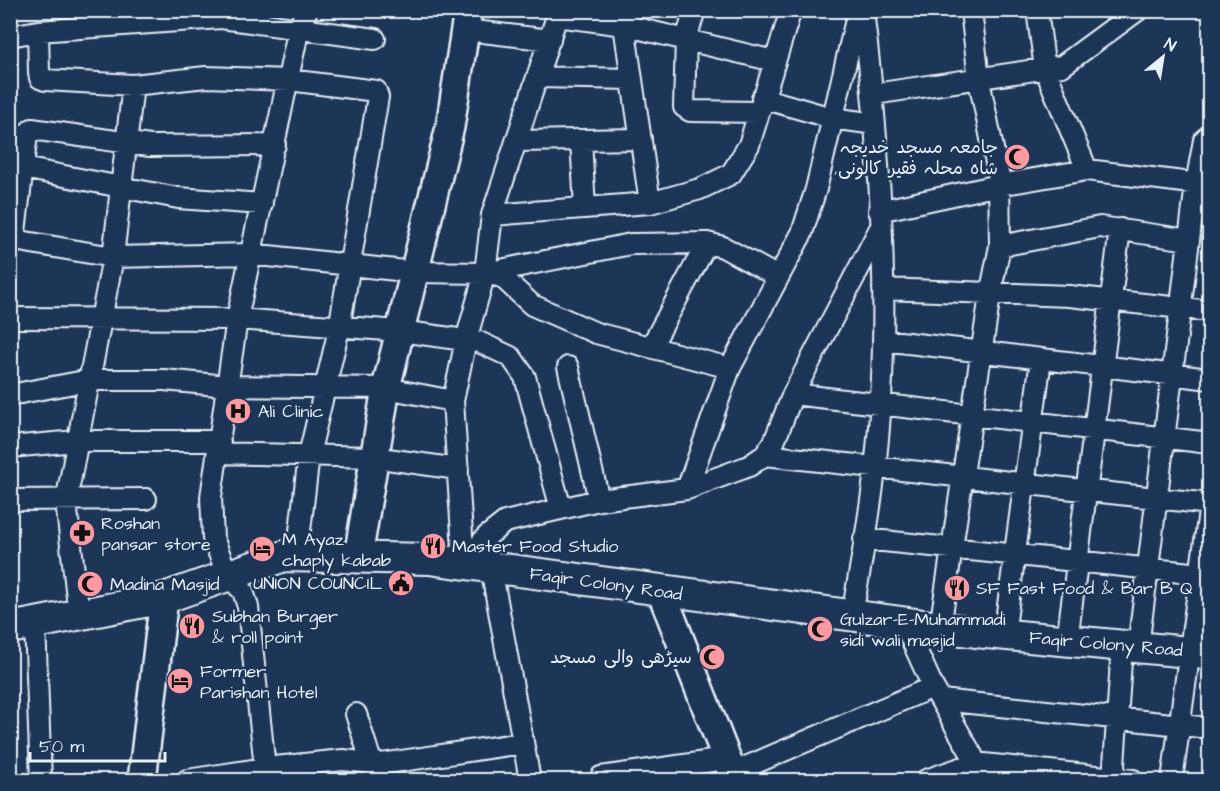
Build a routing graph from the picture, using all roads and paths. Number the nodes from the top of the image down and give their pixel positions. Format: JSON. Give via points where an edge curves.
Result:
{"nodes":[{"id":1,"x":695,"y":10,"type":"edge"},
{"id":2,"x":791,"y":10,"type":"edge"},
{"id":3,"x":861,"y":10,"type":"edge"},
{"id":4,"x":971,"y":10,"type":"edge"},
{"id":5,"x":1037,"y":10,"type":"edge"},
{"id":6,"x":1138,"y":10,"type":"edge"},
{"id":7,"x":558,"y":13,"type":"edge"},
{"id":8,"x":626,"y":18,"type":"edge"},
{"id":9,"x":303,"y":19,"type":"edge"},
{"id":10,"x":467,"y":20,"type":"edge"},
{"id":11,"x":38,"y":31,"type":"junction"},
{"id":12,"x":10,"y":36,"type":"edge"},
{"id":13,"x":375,"y":39,"type":"dead end"},
{"id":14,"x":686,"y":39,"type":"junction"},
{"id":15,"x":550,"y":40,"type":"junction"},
{"id":16,"x":774,"y":61,"type":"junction"},
{"id":17,"x":1045,"y":69,"type":"junction"},
{"id":18,"x":538,"y":77,"type":"junction"},
{"id":19,"x":632,"y":79,"type":"junction"},
{"id":20,"x":290,"y":80,"type":"junction"},
{"id":21,"x":979,"y":80,"type":"junction"},
{"id":22,"x":133,"y":85,"type":"junction"},
{"id":23,"x":874,"y":94,"type":"junction"},
{"id":24,"x":760,"y":105,"type":"junction"},
{"id":25,"x":832,"y":118,"type":"junction"},
{"id":26,"x":875,"y":124,"type":"junction"},
{"id":27,"x":1209,"y":134,"type":"edge"},
{"id":28,"x":641,"y":139,"type":"junction"},
{"id":29,"x":581,"y":140,"type":"junction"},
{"id":30,"x":517,"y":141,"type":"junction"},
{"id":31,"x":126,"y":144,"type":"junction"},
{"id":32,"x":275,"y":145,"type":"junction"},
{"id":33,"x":23,"y":168,"type":"junction"},
{"id":34,"x":1088,"y":170,"type":"junction"},
{"id":35,"x":999,"y":185,"type":"junction"},
{"id":36,"x":1203,"y":185,"type":"edge"},
{"id":37,"x":121,"y":189,"type":"junction"},
{"id":38,"x":650,"y":203,"type":"junction"},
{"id":39,"x":262,"y":204,"type":"junction"},
{"id":40,"x":585,"y":208,"type":"junction"},
{"id":41,"x":492,"y":215,"type":"junction"},
{"id":42,"x":880,"y":220,"type":"junction"},
{"id":43,"x":1120,"y":229,"type":"junction"},
{"id":44,"x":1189,"y":240,"type":"junction"},
{"id":45,"x":707,"y":243,"type":"junction"},
{"id":46,"x":12,"y":244,"type":"edge"},
{"id":47,"x":1000,"y":246,"type":"junction"},
{"id":48,"x":250,"y":254,"type":"junction"},
{"id":49,"x":113,"y":257,"type":"junction"},
{"id":50,"x":350,"y":263,"type":"junction"},
{"id":51,"x":414,"y":272,"type":"junction"},
{"id":52,"x":485,"y":273,"type":"junction"},
{"id":53,"x":778,"y":277,"type":"junction"},
{"id":54,"x":883,"y":289,"type":"junction"},
{"id":55,"x":990,"y":295,"type":"junction"},
{"id":56,"x":1110,"y":300,"type":"junction"},
{"id":57,"x":1180,"y":308,"type":"junction"},
{"id":58,"x":1209,"y":311,"type":"edge"},
{"id":59,"x":102,"y":317,"type":"junction"},
{"id":60,"x":10,"y":318,"type":"edge"},
{"id":61,"x":237,"y":319,"type":"junction"},
{"id":62,"x":339,"y":329,"type":"junction"},
{"id":63,"x":400,"y":331,"type":"junction"},
{"id":64,"x":466,"y":340,"type":"junction"},
{"id":65,"x":883,"y":340,"type":"junction"},
{"id":66,"x":651,"y":347,"type":"junction"},
{"id":67,"x":981,"y":352,"type":"junction"},
{"id":68,"x":1041,"y":359,"type":"junction"},
{"id":69,"x":1102,"y":366,"type":"junction"},
{"id":70,"x":568,"y":367,"type":"dead end"},
{"id":71,"x":730,"y":368,"type":"junction"},
{"id":72,"x":1174,"y":375,"type":"junction"},
{"id":73,"x":1209,"y":379,"type":"edge"},
{"id":74,"x":90,"y":380,"type":"junction"},
{"id":75,"x":228,"y":386,"type":"junction"},
{"id":76,"x":386,"y":388,"type":"junction"},
{"id":77,"x":323,"y":389,"type":"junction"},
{"id":78,"x":793,"y":394,"type":"junction"},
{"id":79,"x":10,"y":395,"type":"edge"},
{"id":80,"x":453,"y":401,"type":"junction"},
{"id":81,"x":879,"y":405,"type":"junction"},
{"id":82,"x":972,"y":416,"type":"junction"},
{"id":83,"x":1033,"y":423,"type":"junction"},
{"id":84,"x":1094,"y":430,"type":"junction"},
{"id":85,"x":1166,"y":438,"type":"junction"},
{"id":86,"x":76,"y":441,"type":"junction"},
{"id":87,"x":1209,"y":443,"type":"edge"},
{"id":88,"x":10,"y":447,"type":"edge"},
{"id":89,"x":219,"y":447,"type":"junction"},
{"id":90,"x":765,"y":454,"type":"junction"},
{"id":91,"x":309,"y":455,"type":"junction"},
{"id":92,"x":372,"y":458,"type":"junction"},
{"id":93,"x":876,"y":468,"type":"junction"},
{"id":94,"x":458,"y":469,"type":"junction"},
{"id":95,"x":963,"y":477,"type":"junction"},
{"id":96,"x":1024,"y":484,"type":"junction"},
{"id":97,"x":687,"y":489,"type":"junction"},
{"id":98,"x":1086,"y":491,"type":"junction"},
{"id":99,"x":146,"y":499,"type":"dead end"},
{"id":100,"x":1158,"y":499,"type":"junction"},
{"id":101,"x":10,"y":500,"type":"edge"},
{"id":102,"x":599,"y":500,"type":"junction"},
{"id":103,"x":66,"y":502,"type":"junction"},
{"id":104,"x":1209,"y":504,"type":"edge"},
{"id":105,"x":561,"y":509,"type":"junction"},
{"id":106,"x":864,"y":539,"type":"junction"},
{"id":107,"x":952,"y":548,"type":"junction"},
{"id":108,"x":1015,"y":555,"type":"junction"},
{"id":109,"x":297,"y":556,"type":"junction"},
{"id":110,"x":358,"y":557,"type":"junction"},
{"id":111,"x":1077,"y":561,"type":"junction"},
{"id":112,"x":477,"y":566,"type":"junction"},
{"id":113,"x":1148,"y":569,"type":"junction"},
{"id":114,"x":1205,"y":575,"type":"edge"},
{"id":115,"x":228,"y":576,"type":"junction"},
{"id":116,"x":661,"y":591,"type":"junction"},
{"id":117,"x":164,"y":598,"type":"junction"},
{"id":118,"x":79,"y":615,"type":"junction"},
{"id":119,"x":852,"y":616,"type":"junction"},
{"id":120,"x":904,"y":623,"type":"junction"},
{"id":121,"x":23,"y":626,"type":"edge"},
{"id":122,"x":940,"y":628,"type":"junction"},
{"id":123,"x":1004,"y":635,"type":"junction"},
{"id":124,"x":1067,"y":641,"type":"junction"},
{"id":125,"x":1130,"y":646,"type":"junction"},
{"id":126,"x":1200,"y":653,"type":"edge"},
{"id":127,"x":937,"y":693,"type":"junction"},
{"id":128,"x":356,"y":714,"type":"dead end"},
{"id":129,"x":1116,"y":719,"type":"junction"},
{"id":130,"x":1180,"y":725,"type":"junction"},
{"id":131,"x":1209,"y":729,"type":"edge"},
{"id":132,"x":522,"y":743,"type":"junction"},
{"id":133,"x":372,"y":761,"type":"junction"},
{"id":134,"x":265,"y":768,"type":"junction"},
{"id":135,"x":731,"y":771,"type":"edge"},
{"id":136,"x":978,"y":772,"type":"edge"},
{"id":137,"x":601,"y":777,"type":"dead end"},
{"id":138,"x":1113,"y":779,"type":"edge"},
{"id":139,"x":41,"y":780,"type":"edge"},
{"id":140,"x":142,"y":780,"type":"edge"},
{"id":141,"x":187,"y":780,"type":"edge"},
{"id":142,"x":377,"y":780,"type":"edge"},
{"id":143,"x":530,"y":780,"type":"edge"},
{"id":144,"x":926,"y":780,"type":"edge"},
{"id":145,"x":1133,"y":780,"type":"edge"},
{"id":146,"x":1172,"y":780,"type":"edge"}],
"edges":[{"from":1,"to":14,"type":"street"},
{"from":2,"to":16,"type":"street"},
{"from":3,"to":23,"type":"street"},
{"from":3,"to":25,"type":"street"},
{"from":4,"to":21,"type":"street"},
{"from":5,"to":17,"type":"street"},
{"from":6,"to":17,"type":"street","via":[[1062,66]]},
{"from":7,"to":8,"type":"street"},
{"from":7,"to":15,"type":"street"},
{"from":8,"to":14,"type":"street"},
{"from":8,"to":19,"type":"street"},
{"from":9,"to":11,"type":"street","via":[[221,18]]},
{"from":9,"to":13,"type":"street"},
{"from":9,"to":20,"type":"street"},
{"from":10,"to":15,"type":"street"},
{"from":10,"to":51,"type":"main road","via":[[450,127]]},
{"from":11,"to":12,"type":"street"},
{"from":11,"to":22,"type":"street","via":[[40,78]]},
{"from":14,"to":16,"type":"street"},
{"from":14,"to":24,"type":"street","via":[[684,107],[690,111]]},
{"from":15,"to":18,"type":"street"},
{"from":16,"to":24,"type":"street"},
{"from":17,"to":21,"type":"street"},
{"from":17,"to":34,"type":"street"},
{"from":18,"to":19,"type":"street"},
{"from":18,"to":30,"type":"street"},
{"from":19,"to":28,"type":"street"},
{"from":20,"to":22,"type":"street","via":[[206,77]]},
{"from":20,"to":32,"type":"street"},
{"from":20,"to":50,"type":"street","via":[[370,88],[378,97]]},
{"from":21,"to":23,"type":"street"},
{"from":21,"to":35,"type":"street"},
{"from":22,"to":31,"type":"street"},
{"from":23,"to":26,"type":"street"},
{"from":24,"to":25,"type":"street"},
{"from":24,"to":38,"type":"street","via":[[748,145],[730,174],[700,189]]},
{"from":25,"to":26,"type":"street"},
{"from":25,"to":53,"type":"street","via":[[802,233]]},
{"from":26,"to":42,"type":"street"},
{"from":27,"to":36,"type":"street","via":[[1204,140]]},
{"from":28,"to":29,"type":"street"},
{"from":28,"to":38,"type":"street"},
{"from":29,"to":30,"type":"street"},
{"from":29,"to":40,"type":"street"},
{"from":30,"to":41,"type":"street"},
{"from":31,"to":32,"type":"street"},
{"from":31,"to":33,"type":"street","via":[[32,129],[27,134]]},
{"from":31,"to":37,"type":"street"},
{"from":32,"to":39,"type":"street"},
{"from":33,"to":37,"type":"street"},
{"from":33,"to":46,"type":"street"},
{"from":34,"to":35,"type":"street"},
{"from":34,"to":36,"type":"street"},
{"from":35,"to":42,"type":"street"},
{"from":35,"to":47,"type":"street"},
{"from":36,"to":44,"type":"street"},
{"from":37,"to":39,"type":"street"},
{"from":37,"to":49,"type":"street"},
{"from":38,"to":40,"type":"street"},
{"from":39,"to":48,"type":"street"},
{"from":40,"to":41,"type":"street"},
{"from":41,"to":52,"type":"street"},
{"from":42,"to":54,"type":"street"},
{"from":42,"to":78,"type":"street"},
{"from":43,"to":44,"type":"street"},
{"from":43,"to":47,"type":"street","via":[[1100,227]]},
{"from":43,"to":56,"type":"street"},
{"from":44,"to":57,"type":"street"},
{"from":45,"to":52,"type":"street","via":[[631,244]]},
{"from":45,"to":53,"type":"street","via":[[723,247]]},
{"from":45,"to":66,"type":"street"},
{"from":46,"to":49,"type":"street"},
{"from":47,"to":55,"type":"street"},
{"from":48,"to":49,"type":"street"},
{"from":48,"to":50,"type":"street"},
{"from":48,"to":61,"type":"street"},
{"from":49,"to":59,"type":"street"},
{"from":50,"to":51,"type":"street"},
{"from":50,"to":62,"type":"street"},
{"from":51,"to":52,"type":"street"},
{"from":51,"to":63,"type":"main road"},
{"from":52,"to":64,"type":"street"},
{"from":52,"to":66,"type":"street","via":[[502,277],[532,305],[556,317],[596,333]]},
{"from":53,"to":71,"type":"street"},
{"from":54,"to":55,"type":"street"},
{"from":54,"to":65,"type":"street"},
{"from":55,"to":56,"type":"street"},
{"from":55,"to":67,"type":"street"},
{"from":56,"to":57,"type":"street"},
{"from":56,"to":69,"type":"street"},
{"from":57,"to":58,"type":"street"},
{"from":57,"to":72,"type":"street"},
{"from":59,"to":60,"type":"street"},
{"from":59,"to":61,"type":"street"},
{"from":59,"to":74,"type":"street"},
{"from":61,"to":62,"type":"street"},
{"from":61,"to":75,"type":"street"},
{"from":62,"to":63,"type":"street"},
{"from":62,"to":77,"type":"street"},
{"from":63,"to":64,"type":"street"},
{"from":63,"to":76,"type":"main road"},
{"from":64,"to":80,"type":"street"},
{"from":64,"to":105,"type":"street","via":[[511,357],[520,368]]},
{"from":65,"to":67,"type":"street"},
{"from":65,"to":81,"type":"street"},
{"from":66,"to":71,"type":"street"},
{"from":67,"to":68,"type":"street"},
{"from":67,"to":82,"type":"street"},
{"from":68,"to":69,"type":"street"},
{"from":68,"to":83,"type":"street"},
{"from":69,"to":72,"type":"street"},
{"from":69,"to":84,"type":"street"},
{"from":70,"to":102,"type":"street"},
{"from":71,"to":97,"type":"street"},
{"from":72,"to":73,"type":"street"},
{"from":72,"to":85,"type":"street"},
{"from":74,"to":75,"type":"street","via":[[164,380]]},
{"from":74,"to":79,"type":"street"},
{"from":74,"to":86,"type":"street"},
{"from":75,"to":77,"type":"street"},
{"from":75,"to":89,"type":"street"},
{"from":76,"to":77,"type":"street"},
{"from":76,"to":80,"type":"street"},
{"from":76,"to":92,"type":"main road"},
{"from":77,"to":91,"type":"street"},
{"from":78,"to":81,"type":"street"},
{"from":78,"to":90,"type":"street","via":[[774,442]]},
{"from":80,"to":94,"type":"street"},
{"from":81,"to":82,"type":"street"},
{"from":81,"to":93,"type":"street"},
{"from":82,"to":83,"type":"street"},
{"from":82,"to":95,"type":"street"},
{"from":83,"to":84,"type":"street"},
{"from":83,"to":96,"type":"street"},
{"from":84,"to":85,"type":"street"},
{"from":84,"to":98,"type":"street"},
{"from":85,"to":87,"type":"street"},
{"from":85,"to":100,"type":"street"},
{"from":86,"to":88,"type":"street"},
{"from":86,"to":89,"type":"street"},
{"from":86,"to":103,"type":"street"},
{"from":89,"to":91,"type":"street"},
{"from":89,"to":115,"type":"street","via":[[211,497],[213,538]]},
{"from":90,"to":93,"type":"street"},
{"from":90,"to":97,"type":"street","via":[[749,466]]},
{"from":91,"to":92,"type":"street"},
{"from":91,"to":109,"type":"street"},
{"from":92,"to":94,"type":"street"},
{"from":92,"to":110,"type":"main road"},
{"from":93,"to":95,"type":"street"},
{"from":93,"to":106,"type":"street"},
{"from":94,"to":112,"type":"street"},
{"from":95,"to":96,"type":"street"},
{"from":95,"to":107,"type":"street"},
{"from":96,"to":98,"type":"street"},
{"from":96,"to":108,"type":"street"},
{"from":97,"to":102,"type":"street"},
{"from":98,"to":100,"type":"street"},
{"from":98,"to":111,"type":"street"},
{"from":99,"to":103,"type":"street"},
{"from":100,"to":104,"type":"street"},
{"from":100,"to":113,"type":"street"},
{"from":101,"to":103,"type":"street"},
{"from":102,"to":105,"type":"street"},
{"from":103,"to":118,"type":"street"},
{"from":104,"to":114,"type":"street"},
{"from":105,"to":112,"type":"street","via":[[505,522],[486,537]]},
{"from":106,"to":107,"type":"street"},
{"from":106,"to":119,"type":"street"},
{"from":107,"to":108,"type":"street"},
{"from":107,"to":122,"type":"street"},
{"from":108,"to":111,"type":"street"},
{"from":108,"to":123,"type":"street"},
{"from":109,"to":110,"type":"main road","name":"Faqir Colony Road"},
{"from":109,"to":115,"type":"main road","name":"Faqir Colony Road","via":[[284,556]]},
{"from":110,"to":112,"type":"main road","name":"Faqir Colony Road","via":[[429,559]]},
{"from":111,"to":113,"type":"street"},
{"from":111,"to":124,"type":"street"},
{"from":112,"to":116,"type":"main road","name":"Faqir Colony Road"},
{"from":112,"to":132,"type":"street"},
{"from":113,"to":114,"type":"street"},
{"from":113,"to":125,"type":"street"},
{"from":114,"to":126,"type":"street"},
{"from":115,"to":117,"type":"main road","name":"Faqir Colony Road"},
{"from":115,"to":134,"type":"street","via":[[243,591],[248,607]]},
{"from":116,"to":119,"type":"main road","name":"Faqir Colony Road"},
{"from":116,"to":135,"type":"main road"},
{"from":117,"to":118,"type":"main road","name":"Faqir Colony Road"},
{"from":117,"to":140,"type":"main road"},
{"from":118,"to":121,"type":"main road","name":"Faqir Colony Road"},
{"from":119,"to":120,"type":"main road","name":"Faqir Colony Road"},
{"from":120,"to":122,"type":"main road","name":"Faqir Colony Road"},
{"from":120,"to":127,"type":"street"},
{"from":121,"to":139,"type":"street"},
{"from":122,"to":123,"type":"main road","name":"Faqir Colony Road"},
{"from":123,"to":124,"type":"main road","name":"Faqir Colony Road"},
{"from":124,"to":125,"type":"main road","name":"Faqir Colony Road"},
{"from":125,"to":126,"type":"main road","name":"Faqir Colony Road"},
{"from":125,"to":129,"type":"street"},
{"from":126,"to":130,"type":"street"},
{"from":127,"to":129,"type":"street"},
{"from":127,"to":135,"type":"street"},
{"from":127,"to":136,"type":"street"},
{"from":128,"to":133,"type":"street"},
{"from":129,"to":130,"type":"street"},
{"from":129,"to":138,"type":"street"},
{"from":130,"to":131,"type":"street"},
{"from":130,"to":146,"type":"street"},
{"from":132,"to":133,"type":"street","via":[[381,764]]},
{"from":132,"to":143,"type":"street"},
{"from":133,"to":134,"type":"street"},
{"from":133,"to":142,"type":"street"},
{"from":134,"to":141,"type":"street"},
{"from":135,"to":137,"type":"street"},
{"from":136,"to":138,"type":"street"},
{"from":136,"to":144,"type":"street"},
{"from":138,"to":145,"type":"street"}]}
